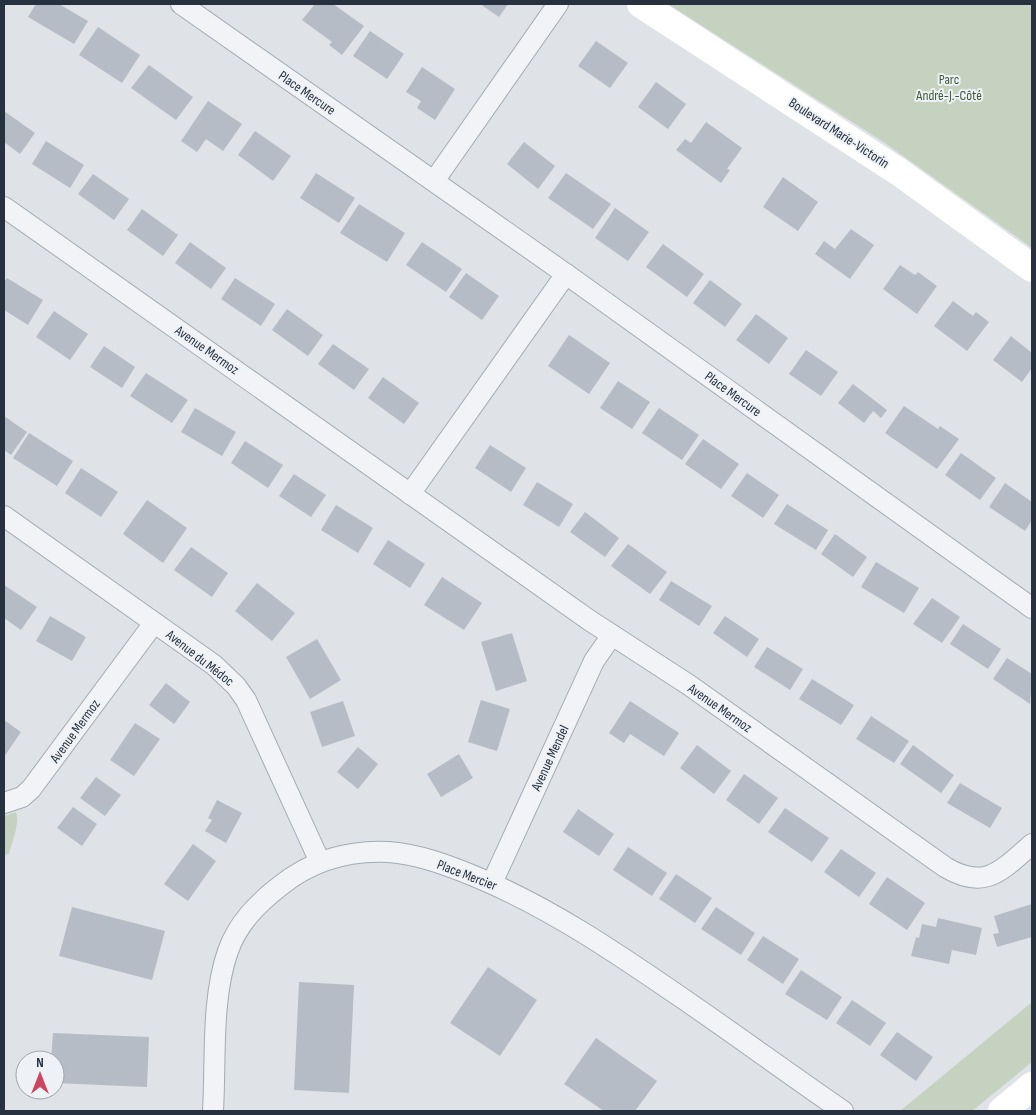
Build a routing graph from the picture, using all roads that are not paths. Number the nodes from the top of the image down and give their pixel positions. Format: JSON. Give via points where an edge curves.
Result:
{"nodes":[{"id":1,"x":181,"y":4,"type":"edge"},
{"id":2,"x":558,"y":4,"type":"edge"},
{"id":3,"x":641,"y":4,"type":"edge"},
{"id":4,"x":434,"y":181,"type":"junction"},
{"id":5,"x":4,"y":207,"type":"edge"},
{"id":6,"x":1032,"y":268,"type":"edge"},
{"id":7,"x":566,"y":274,"type":"junction"},
{"id":8,"x":410,"y":494,"type":"junction"},
{"id":9,"x":4,"y":516,"type":"edge"},
{"id":10,"x":1032,"y":608,"type":"edge"},
{"id":11,"x":154,"y":623,"type":"junction"},
{"id":12,"x":612,"y":635,"type":"junction"},
{"id":13,"x":4,"y":803,"type":"edge"},
{"id":14,"x":1032,"y":844,"type":"edge"},
{"id":15,"x":320,"y":862,"type":"junction"},
{"id":16,"x":492,"y":883,"type":"junction"},
{"id":17,"x":1032,"y":1086,"type":"edge"},
{"id":18,"x":213,"y":1111,"type":"edge"},
{"id":19,"x":843,"y":1111,"type":"edge"},
{"id":20,"x":1002,"y":1111,"type":"edge"}],
"edges":[{"from":1,"to":4,"type":"street","name":"Place Mercure"},
{"from":2,"to":4,"type":"street"},
{"from":3,"to":6,"type":"street","name":"Boulevard Marie-Victorin","via":[[899,172]]},
{"from":4,"to":7,"type":"street","name":"Place Mercure"},
{"from":5,"to":8,"type":"street","name":"Avenue Mermoz"},
{"from":7,"to":8,"type":"street"},
{"from":7,"to":10,"type":"street","name":"Place Mercure"},
{"from":8,"to":12,"type":"street","name":"Avenue Mermoz"},
{"from":9,"to":11,"type":"street","name":"Avenue du Médoc"},
{"from":11,"to":13,"type":"street","name":"Avenue Mermoz","via":[[31,789],[22,797]]},
{"from":11,"to":15,"type":"street","name":"Avenue du Médoc","via":[[214,665],[236,686],[253,713]]},
{"from":12,"to":14,"type":"street","name":"Avenue Mermoz","via":[[689,685],[959,875],[978,879],[988,877],[1009,865]]},
{"from":12,"to":16,"type":"street","name":"Avenue Mendel","via":[[594,661]]},
{"from":15,"to":16,"type":"street","name":"Place Mercier","via":[[359,853],[396,853],[431,861]]},
{"from":15,"to":18,"type":"street","name":"Place Mercier","via":[[287,880],[255,908],[236,933],[219,992]]},
{"from":16,"to":19,"type":"street","name":"Place Mercier","via":[[565,920],[613,950]]},
{"from":17,"to":20,"type":"street"}]}
